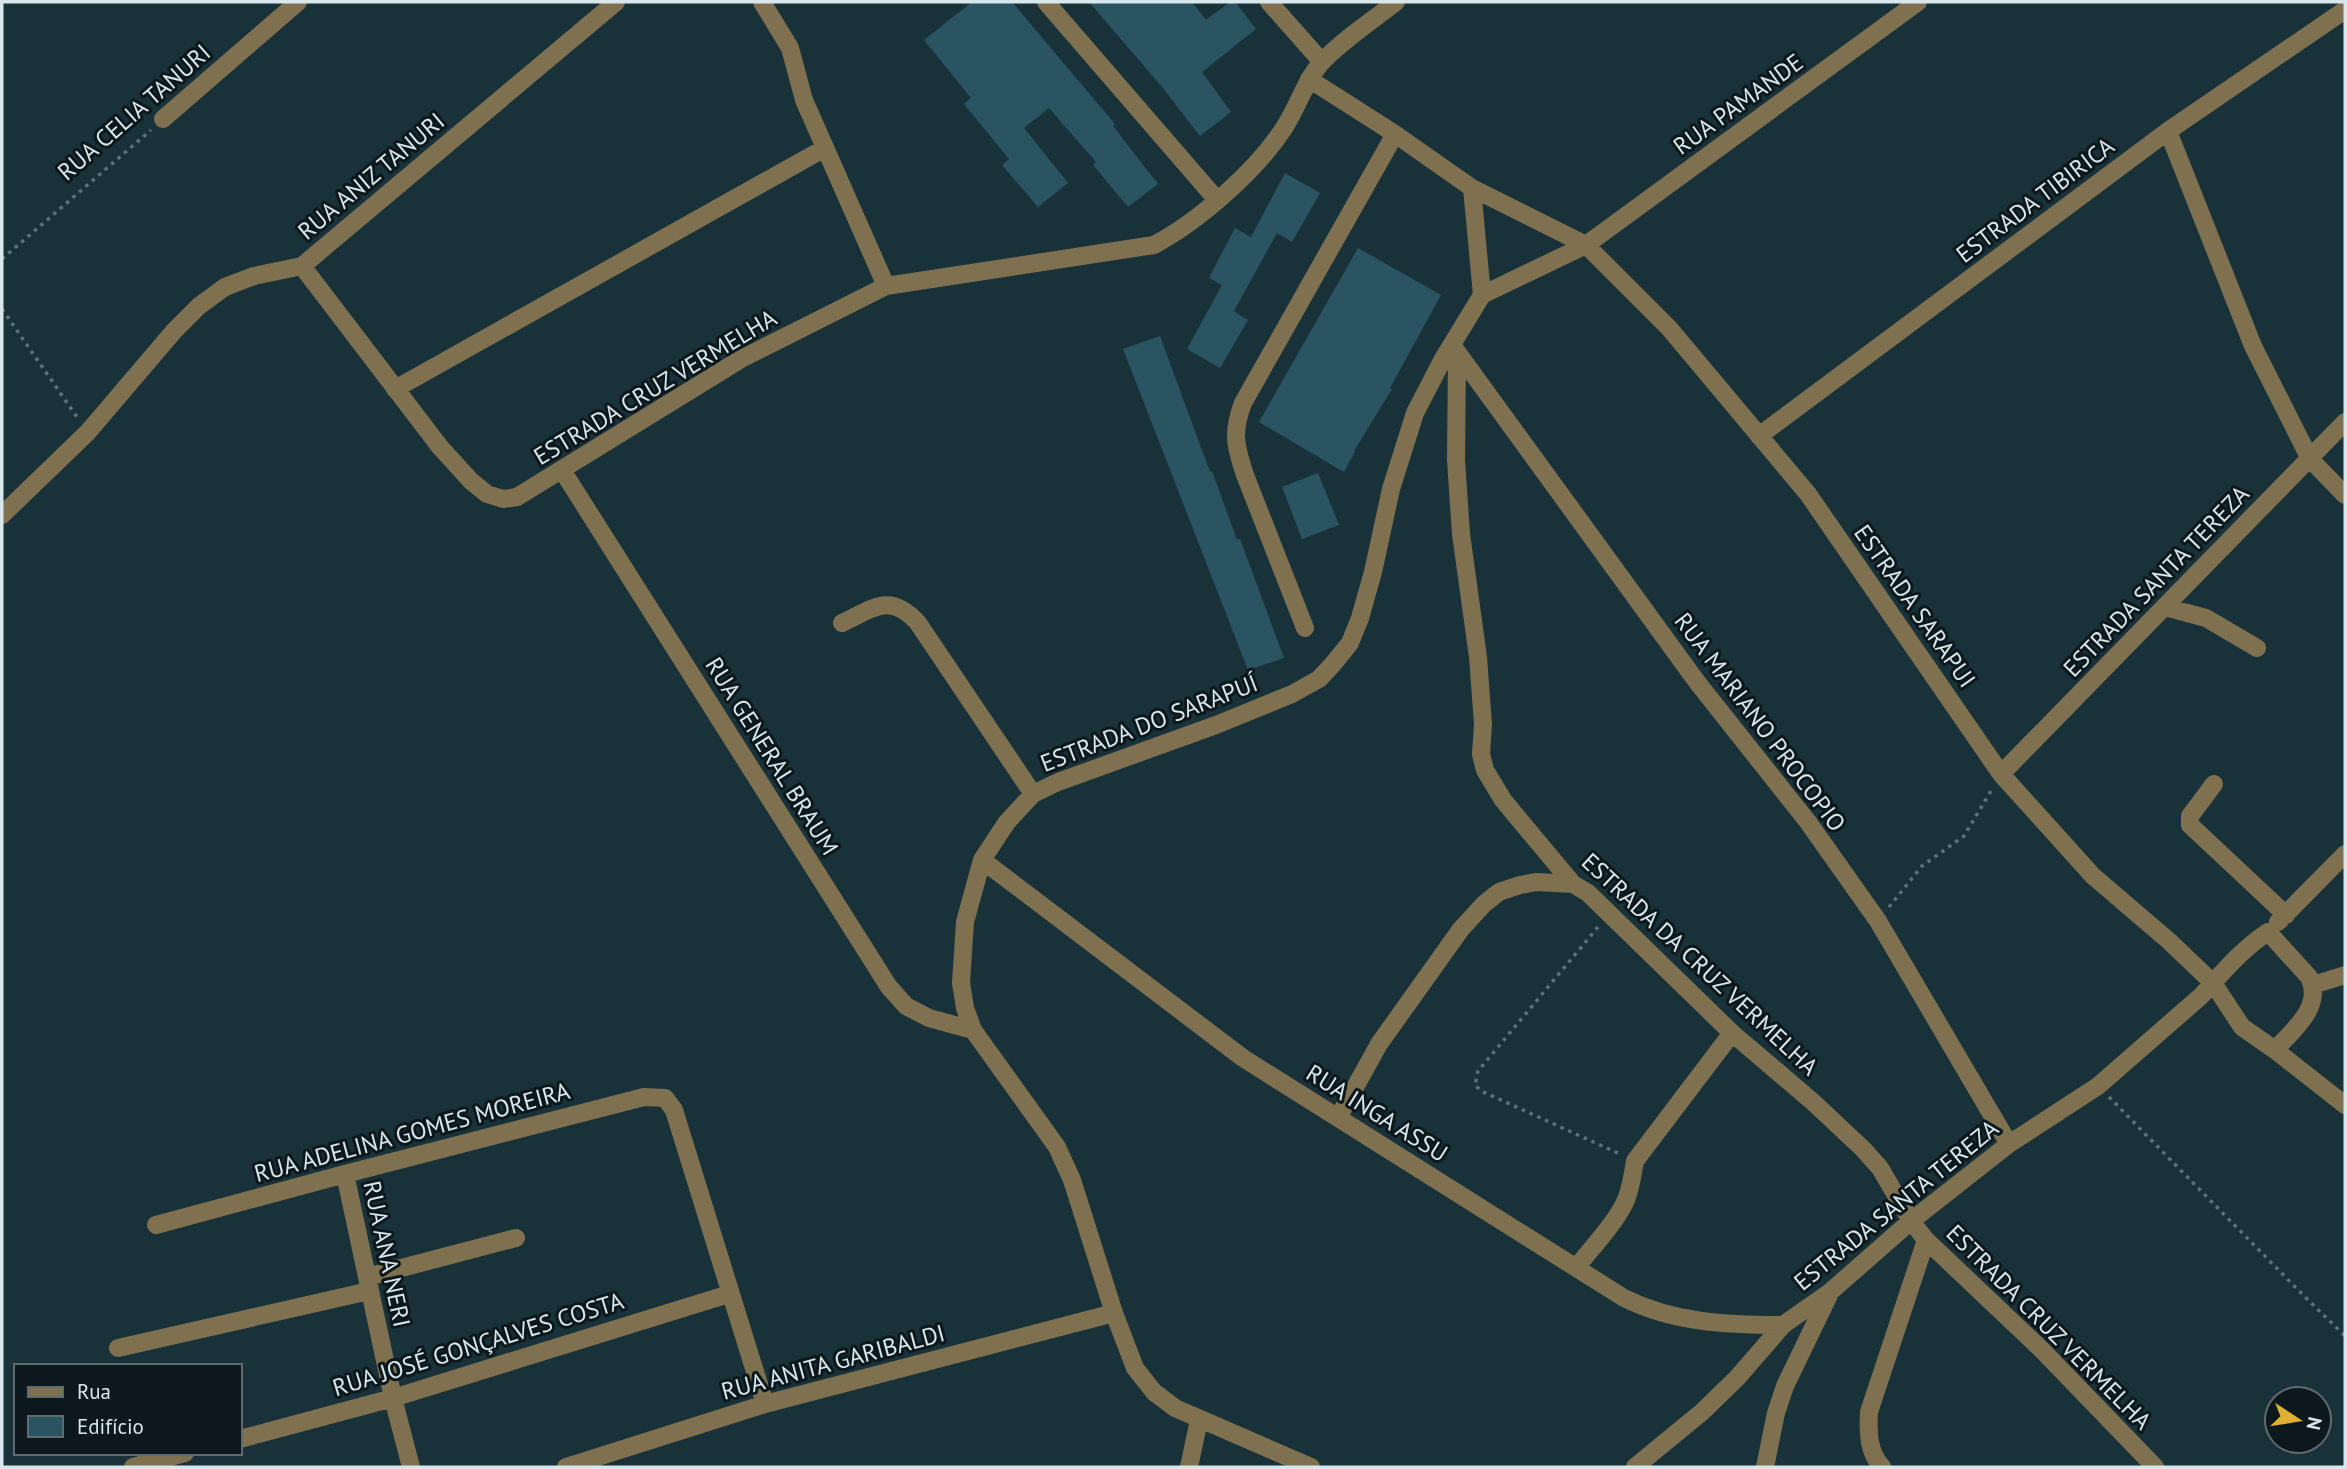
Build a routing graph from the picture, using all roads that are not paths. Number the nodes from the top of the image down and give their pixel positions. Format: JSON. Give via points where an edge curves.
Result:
{"nodes":[{"id":1,"x":298,"y":2,"type":"edge"},
{"id":2,"x":616,"y":2,"type":"edge"},
{"id":3,"x":762,"y":2,"type":"edge"},
{"id":4,"x":1045,"y":2,"type":"edge"},
{"id":5,"x":1269,"y":2,"type":"edge"},
{"id":6,"x":1396,"y":2,"type":"edge"},
{"id":7,"x":1918,"y":2,"type":"edge"},
{"id":8,"x":2345,"y":10,"type":"edge"},
{"id":9,"x":1322,"y":62,"type":"junction"},
{"id":10,"x":1309,"y":79,"type":"junction"},
{"id":11,"x":163,"y":119,"type":"road end"},
{"id":12,"x":2168,"y":131,"type":"junction"},
{"id":13,"x":1395,"y":134,"type":"junction"},
{"id":14,"x":825,"y":148,"type":"junction"},
{"id":15,"x":1472,"y":188,"type":"junction"},
{"id":16,"x":1217,"y":200,"type":"junction"},
{"id":17,"x":1586,"y":246,"type":"junction"},
{"id":18,"x":302,"y":266,"type":"junction"},
{"id":19,"x":886,"y":286,"type":"junction"},
{"id":20,"x":1482,"y":295,"type":"junction"},
{"id":21,"x":1455,"y":348,"type":"junction"},
{"id":22,"x":396,"y":389,"type":"junction"},
{"id":23,"x":2345,"y":422,"type":"edge"},
{"id":24,"x":1759,"y":436,"type":"junction"},
{"id":25,"x":2310,"y":458,"type":"junction"},
{"id":26,"x":562,"y":470,"type":"junction"},
{"id":27,"x":2345,"y":495,"type":"edge"},
{"id":28,"x":2,"y":515,"type":"edge"},
{"id":29,"x":2165,"y":607,"type":"junction"},
{"id":30,"x":842,"y":624,"type":"dead end"},
{"id":31,"x":1305,"y":628,"type":"dead end"},
{"id":32,"x":2257,"y":648,"type":"dead end"},
{"id":33,"x":2001,"y":774,"type":"junction"},
{"id":34,"x":2214,"y":784,"type":"dead end"},
{"id":35,"x":1033,"y":794,"type":"junction"},
{"id":36,"x":2345,"y":854,"type":"edge"},
{"id":37,"x":982,"y":860,"type":"junction"},
{"id":38,"x":1573,"y":884,"type":"junction"},
{"id":39,"x":2286,"y":915,"type":"junction"},
{"id":40,"x":2268,"y":932,"type":"junction"},
{"id":41,"x":2345,"y":975,"type":"edge"},
{"id":42,"x":2313,"y":985,"type":"junction"},
{"id":43,"x":2207,"y":989,"type":"junction"},
{"id":44,"x":972,"y":1030,"type":"junction"},
{"id":45,"x":1732,"y":1033,"type":"junction"},
{"id":46,"x":2275,"y":1050,"type":"junction"},
{"id":47,"x":2345,"y":1105,"type":"edge"},
{"id":48,"x":1338,"y":1118,"type":"junction"},
{"id":49,"x":2009,"y":1144,"type":"junction"},
{"id":50,"x":345,"y":1174,"type":"junction"},
{"id":51,"x":1911,"y":1221,"type":"junction"},
{"id":52,"x":156,"y":1225,"type":"dead end"},
{"id":53,"x":516,"y":1238,"type":"dead end"},
{"id":54,"x":1926,"y":1240,"type":"junction"},
{"id":55,"x":1576,"y":1268,"type":"junction"},
{"id":56,"x":368,"y":1284,"type":"junction"},
{"id":57,"x":1830,"y":1292,"type":"junction"},
{"id":58,"x":729,"y":1294,"type":"junction"},
{"id":59,"x":1114,"y":1312,"type":"junction"},
{"id":60,"x":1783,"y":1325,"type":"junction"},
{"id":61,"x":118,"y":1348,"type":"dead end"},
{"id":62,"x":393,"y":1398,"type":"junction"},
{"id":63,"x":765,"y":1404,"type":"junction"},
{"id":64,"x":1199,"y":1420,"type":"junction"},
{"id":65,"x":242,"y":1437,"type":"edge"},
{"id":66,"x":178,"y":1455,"type":"edge"},
{"id":67,"x":133,"y":1467,"type":"edge"},
{"id":68,"x":411,"y":1467,"type":"edge"},
{"id":69,"x":566,"y":1467,"type":"edge"},
{"id":70,"x":1189,"y":1467,"type":"edge"},
{"id":71,"x":1311,"y":1467,"type":"edge"},
{"id":72,"x":1635,"y":1467,"type":"edge"},
{"id":73,"x":1765,"y":1467,"type":"edge"},
{"id":74,"x":1882,"y":1467,"type":"edge"},
{"id":75,"x":2155,"y":1467,"type":"edge"}],
"edges":[{"from":1,"to":11,"type":"street","name":"RUA CELIA TANURI"},
{"from":2,"to":18,"type":"street","name":"RUA ANIZ TANURI"},
{"from":3,"to":14,"type":"street","via":[[790,48],[804,100]]},
{"from":4,"to":16,"type":"street"},
{"from":5,"to":9,"type":"street"},
{"from":6,"to":9,"type":"street","name":"ESTRADA CRUZ VERMELHA"},
{"from":7,"to":17,"type":"street","name":"RUA PAMANDE"},
{"from":8,"to":12,"type":"street","name":"ESTRADA TIBIRICA"},
{"from":9,"to":10,"type":"street","name":"ESTRADA CRUZ VERMELHA"},
{"from":10,"to":13,"type":"street"},
{"from":10,"to":16,"type":"street","name":"ESTRADA CRUZ VERMELHA","via":[[1298,106],[1270,149]]},
{"from":12,"to":24,"type":"street","name":"ESTRADA TIBIRICA"},
{"from":12,"to":25,"type":"street","via":[[2253,346]]},
{"from":13,"to":15,"type":"street"},
{"from":13,"to":31,"type":"street","via":[[1236,421],[1234,432],[1245,475]]},
{"from":14,"to":19,"type":"street"},
{"from":14,"to":22,"type":"street"},
{"from":15,"to":17,"type":"street"},
{"from":15,"to":20,"type":"street"},
{"from":16,"to":19,"type":"street","name":"ESTRADA CRUZ VERMELHA","via":[[1154,245]]},
{"from":17,"to":20,"type":"street"},
{"from":17,"to":24,"type":"street","name":"ESTRADA SARAPUI","via":[[1669,328]]},
{"from":18,"to":22,"type":"street","name":"ESTRADA CRUZ VERMELHA"},
{"from":18,"to":28,"type":"street","name":"RUA ANIZ TANURI","via":[[225,287],[199,306],[88,432]]},
{"from":19,"to":26,"type":"street","name":"ESTRADA CRUZ VERMELHA","via":[[741,359]]},
{"from":20,"to":21,"type":"street","name":"ESTRADA DO SARAPUÍ"},
{"from":21,"to":35,"type":"street","name":"ESTRADA DO SARAPUÍ","via":[[1415,413],[1360,618],[1349,643],[1319,679],[1216,725]]},
{"from":21,"to":38,"type":"street","name":"ESTRADA DA CRUZ VERMELHA","via":[[1460,522],[1478,657],[1483,762],[1503,800]]},
{"from":21,"to":49,"type":"street","name":"RUA MARIANO PROCOPIO","via":[[1878,921]]},
{"from":22,"to":26,"type":"street","name":"ESTRADA CRUZ VERMELHA","via":[[440,447],[487,494],[517,497]]},
{"from":23,"to":25,"type":"street","name":"ESTRADA SANTA TEREZA"},
{"from":24,"to":33,"type":"street","name":"ESTRADA SARAPUI","via":[[1808,494]]},
{"from":25,"to":27,"type":"street"},
{"from":25,"to":29,"type":"street","name":"ESTRADA SANTA TEREZA"},
{"from":26,"to":44,"type":"street","name":"RUA GENERAL BRAUM","via":[[890,987],[906,1006]]},
{"from":29,"to":32,"type":"street","via":[[2206,618]]},
{"from":29,"to":33,"type":"street","name":"ESTRADA SANTA TEREZA"},
{"from":30,"to":35,"type":"street","via":[[881,604],[893,604],[909,613]]},
{"from":33,"to":43,"type":"street","name":"ESTRADA SARAPUI","via":[[2093,876],[2169,941]]},
{"from":34,"to":39,"type":"street","via":[[2190,816],[2190,825]]},
{"from":35,"to":37,"type":"street","name":"ESTRADA DO SARAPUÍ"},
{"from":36,"to":39,"type":"street"},
{"from":37,"to":44,"type":"street","name":"ESTRADA DO SARAPUÍ","via":[[965,922],[961,963]]},
{"from":37,"to":48,"type":"street","name":"RUA INGA ASSU","via":[[1243,1058]]},
{"from":38,"to":45,"type":"street","name":"ESTRADA DA CRUZ VERMELHA","via":[[1588,892]]},
{"from":38,"to":48,"type":"street","via":[[1536,881],[1499,892],[1484,904],[1379,1044]]},
{"from":39,"to":40,"type":"street"},
{"from":40,"to":42,"type":"street"},
{"from":40,"to":43,"type":"street","name":"ESTRADA SANTA TEREZA","via":[[2244,949]]},
{"from":41,"to":42,"type":"street"},
{"from":42,"to":46,"type":"street","via":[[2312,1005]]},
{"from":43,"to":46,"type":"street","name":"ESTRADA SARAPUI","via":[[2242,1027]]},
{"from":43,"to":49,"type":"street","name":"ESTRADA SANTA TEREZA","via":[[2098,1086]]},
{"from":44,"to":59,"type":"street","name":"ESTRADA DO SARAPUÍ","via":[[1057,1147]]},
{"from":45,"to":51,"type":"street","name":"ESTRADA DA CRUZ VERMELHA","via":[[1863,1149],[1880,1168]]},
{"from":45,"to":55,"type":"street","via":[[1635,1161],[1626,1200]]},
{"from":46,"to":47,"type":"street"},
{"from":48,"to":55,"type":"street","name":"RUA INGA ASSU"},
{"from":49,"to":51,"type":"street","name":"ESTRADA SANTA TEREZA"},
{"from":50,"to":52,"type":"street","name":"RUA ADELINA GOMES MOREIRA"},
{"from":50,"to":56,"type":"street","name":"RUA ANA NERI"},
{"from":50,"to":58,"type":"street","name":"RUA ADELINA GOMES MOREIRA","via":[[644,1097],[665,1098],[674,1110]]},
{"from":51,"to":54,"type":"street","name":"ESTRADA CRUZ VERMELHA"},
{"from":51,"to":57,"type":"street","name":"ESTRADA SANTA TEREZA"},
{"from":53,"to":56,"type":"street"},
{"from":54,"to":74,"type":"street","via":[[1869,1412],[1872,1453]]},
{"from":54,"to":75,"type":"street","name":"ESTRADA CRUZ VERMELHA","via":[[2041,1349]]},
{"from":55,"to":60,"type":"street","name":"RUA INGA ASSU","via":[[1646,1308],[1729,1325]]},
{"from":56,"to":61,"type":"street"},
{"from":56,"to":62,"type":"street","name":"RUA ANA NERI"},
{"from":57,"to":60,"type":"street","name":"ESTRADA SANTA TEREZA"},
{"from":57,"to":73,"type":"street","via":[[1784,1386]]},
{"from":58,"to":62,"type":"street","name":"RUA JOSÉ GONÇALVES COSTA"},
{"from":58,"to":63,"type":"street"},
{"from":59,"to":63,"type":"street","name":"RUA ANITA GARIBALDI"},
{"from":59,"to":64,"type":"street","name":"ESTRADA DO SARAPUÍ","via":[[1135,1368],[1154,1392]]},
{"from":60,"to":72,"type":"street","name":"ESTRADA SANTA TEREZA","via":[[1711,1404]]},
{"from":62,"to":65,"type":"street","name":"RUA JOSÉ GONÇALVES COSTA"},
{"from":62,"to":68,"type":"street","name":"RUA ANA NERI"},
{"from":63,"to":69,"type":"street","name":"RUA ANITA GARIBALDI"},
{"from":64,"to":70,"type":"street"},
{"from":64,"to":71,"type":"street","name":"ESTRADA DO SARAPUÍ"},
{"from":66,"to":67,"type":"street"}]}
